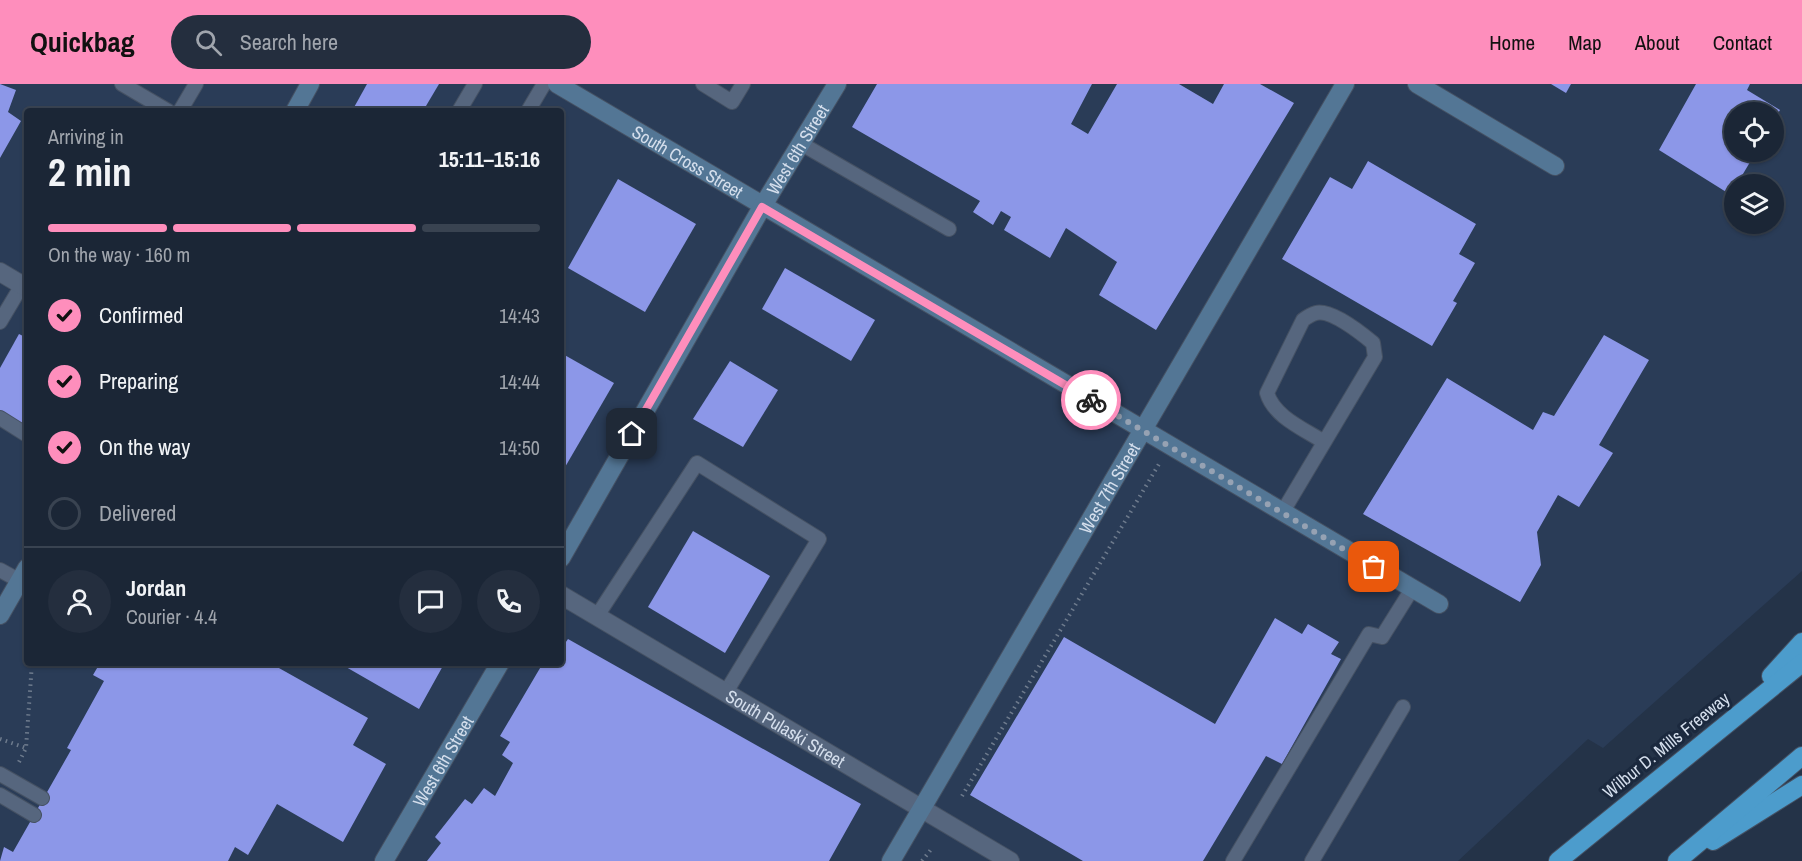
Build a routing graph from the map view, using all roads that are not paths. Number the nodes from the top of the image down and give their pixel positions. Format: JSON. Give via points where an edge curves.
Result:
{"nodes":[{"id":1,"x":122,"y":84,"type":"edge"},
{"id":2,"x":196,"y":84,"type":"edge"},
{"id":3,"x":310,"y":84,"type":"edge"},
{"id":4,"x":475,"y":84,"type":"edge"},
{"id":5,"x":544,"y":84,"type":"edge"},
{"id":6,"x":557,"y":84,"type":"edge"},
{"id":7,"x":703,"y":84,"type":"edge"},
{"id":8,"x":743,"y":84,"type":"edge"},
{"id":9,"x":837,"y":84,"type":"edge"},
{"id":10,"x":1345,"y":84,"type":"edge"},
{"id":11,"x":1417,"y":84,"type":"edge"},
{"id":12,"x":583,"y":90,"type":"edge"},
{"id":13,"x":163,"y":108,"type":"edge"},
{"id":14,"x":182,"y":108,"type":"edge"},
{"id":15,"x":297,"y":108,"type":"edge"},
{"id":16,"x":461,"y":108,"type":"edge"},
{"id":17,"x":530,"y":108,"type":"edge"},
{"id":18,"x":800,"y":143,"type":"junction"},
{"id":19,"x":1555,"y":166,"type":"dead end"},
{"id":20,"x":762,"y":207,"type":"junction"},
{"id":21,"x":949,"y":229,"type":"dead end"},
{"id":22,"x":0,"y":272,"type":"edge"},
{"id":23,"x":24,"y":286,"type":"edge"},
{"id":24,"x":0,"y":322,"type":"edge"},
{"id":25,"x":0,"y":417,"type":"edge"},
{"id":26,"x":1142,"y":431,"type":"junction"},
{"id":27,"x":24,"y":433,"type":"edge"},
{"id":28,"x":1324,"y":442,"type":"junction"},
{"id":29,"x":1282,"y":513,"type":"junction"},
{"id":30,"x":564,"y":553,"type":"edge"},
{"id":31,"x":0,"y":570,"type":"edge"},
{"id":32,"x":23,"y":574,"type":"edge"},
{"id":33,"x":1412,"y":589,"type":"junction"},
{"id":34,"x":564,"y":597,"type":"edge"},
{"id":35,"x":1438,"y":604,"type":"dead end"},
{"id":36,"x":0,"y":615,"type":"edge"},
{"id":37,"x":597,"y":616,"type":"junction"},
{"id":38,"x":1802,"y":642,"type":"edge"},
{"id":39,"x":1802,"y":663,"type":"edge"},
{"id":40,"x":498,"y":666,"type":"edge"},
{"id":41,"x":726,"y":692,"type":"junction"},
{"id":42,"x":1403,"y":707,"type":"dead end"},
{"id":43,"x":1738,"y":713,"type":"junction"},
{"id":44,"x":1802,"y":756,"type":"edge"},
{"id":45,"x":5,"y":777,"type":"edge"},
{"id":46,"x":1802,"y":785,"type":"edge"},
{"id":47,"x":0,"y":795,"type":"edge"},
{"id":48,"x":42,"y":798,"type":"dead end"},
{"id":49,"x":922,"y":808,"type":"junction"},
{"id":50,"x":34,"y":815,"type":"dead end"},
{"id":51,"x":384,"y":861,"type":"edge"},
{"id":52,"x":891,"y":861,"type":"edge"},
{"id":53,"x":1010,"y":861,"type":"edge"},
{"id":54,"x":1233,"y":861,"type":"edge"},
{"id":55,"x":1312,"y":861,"type":"edge"},
{"id":56,"x":1558,"y":861,"type":"edge"},
{"id":57,"x":1679,"y":861,"type":"edge"}],
"edges":[{"from":1,"to":13,"type":"lane"},
{"from":2,"to":14,"type":"lane"},
{"from":3,"to":15,"type":"street"},
{"from":4,"to":16,"type":"lane"},
{"from":5,"to":17,"type":"lane"},
{"from":6,"to":12,"type":"street","name":"South Cross Street"},
{"from":7,"to":8,"type":"lane","via":[[732,102]]},
{"from":9,"to":18,"type":"street","name":"West 6th Street"},
{"from":10,"to":26,"type":"street","name":"West 7th Street"},
{"from":11,"to":19,"type":"street"},
{"from":12,"to":20,"type":"street","name":"South Cross Street"},
{"from":18,"to":20,"type":"street","name":"West 6th Street"},
{"from":18,"to":21,"type":"lane"},
{"from":20,"to":26,"type":"street","name":"South Cross Street"},
{"from":20,"to":30,"type":"street","name":"West 6th Street"},
{"from":22,"to":23,"type":"street"},
{"from":23,"to":24,"type":"lane"},
{"from":25,"to":27,"type":"lane"},
{"from":26,"to":29,"type":"street","name":"South Cross Street"},
{"from":26,"to":49,"type":"street","name":"West 7th Street"},
{"from":28,"to":28,"type":"lane","via":[[1375,357],[1373,343],[1324,312],[1303,320],[1267,393],[1277,412]]},
{"from":28,"to":29,"type":"lane"},
{"from":29,"to":33,"type":"street","name":"South Cross Street"},
{"from":31,"to":32,"type":"lane"},
{"from":32,"to":36,"type":"street"},
{"from":33,"to":35,"type":"street","name":"South Cross Street"},
{"from":33,"to":54,"type":"lane","via":[[1382,637],[1369,634]]},
{"from":34,"to":37,"type":"street","name":"South Pulaski Street"},
{"from":37,"to":41,"type":"street","name":"South Pulaski Street"},
{"from":37,"to":41,"type":"lane","via":[[698,463],[819,539]]},
{"from":38,"to":43,"type":"highway"},
{"from":39,"to":43,"type":"highway","name":"Wilbur D. Mills Freeway"},
{"from":40,"to":51,"type":"street","name":"West 6th Street"},
{"from":41,"to":49,"type":"street","name":"South Pulaski Street"},
{"from":42,"to":55,"type":"lane"},
{"from":43,"to":56,"type":"highway","name":"Wilbur D. Mills Freeway"},
{"from":44,"to":57,"type":"highway"},
{"from":45,"to":48,"type":"lane"},
{"from":46,"to":57,"type":"highway"},
{"from":47,"to":50,"type":"lane"},
{"from":49,"to":52,"type":"street","name":"West 7th Street"},
{"from":49,"to":53,"type":"street","name":"South Pulaski Street"}]}
